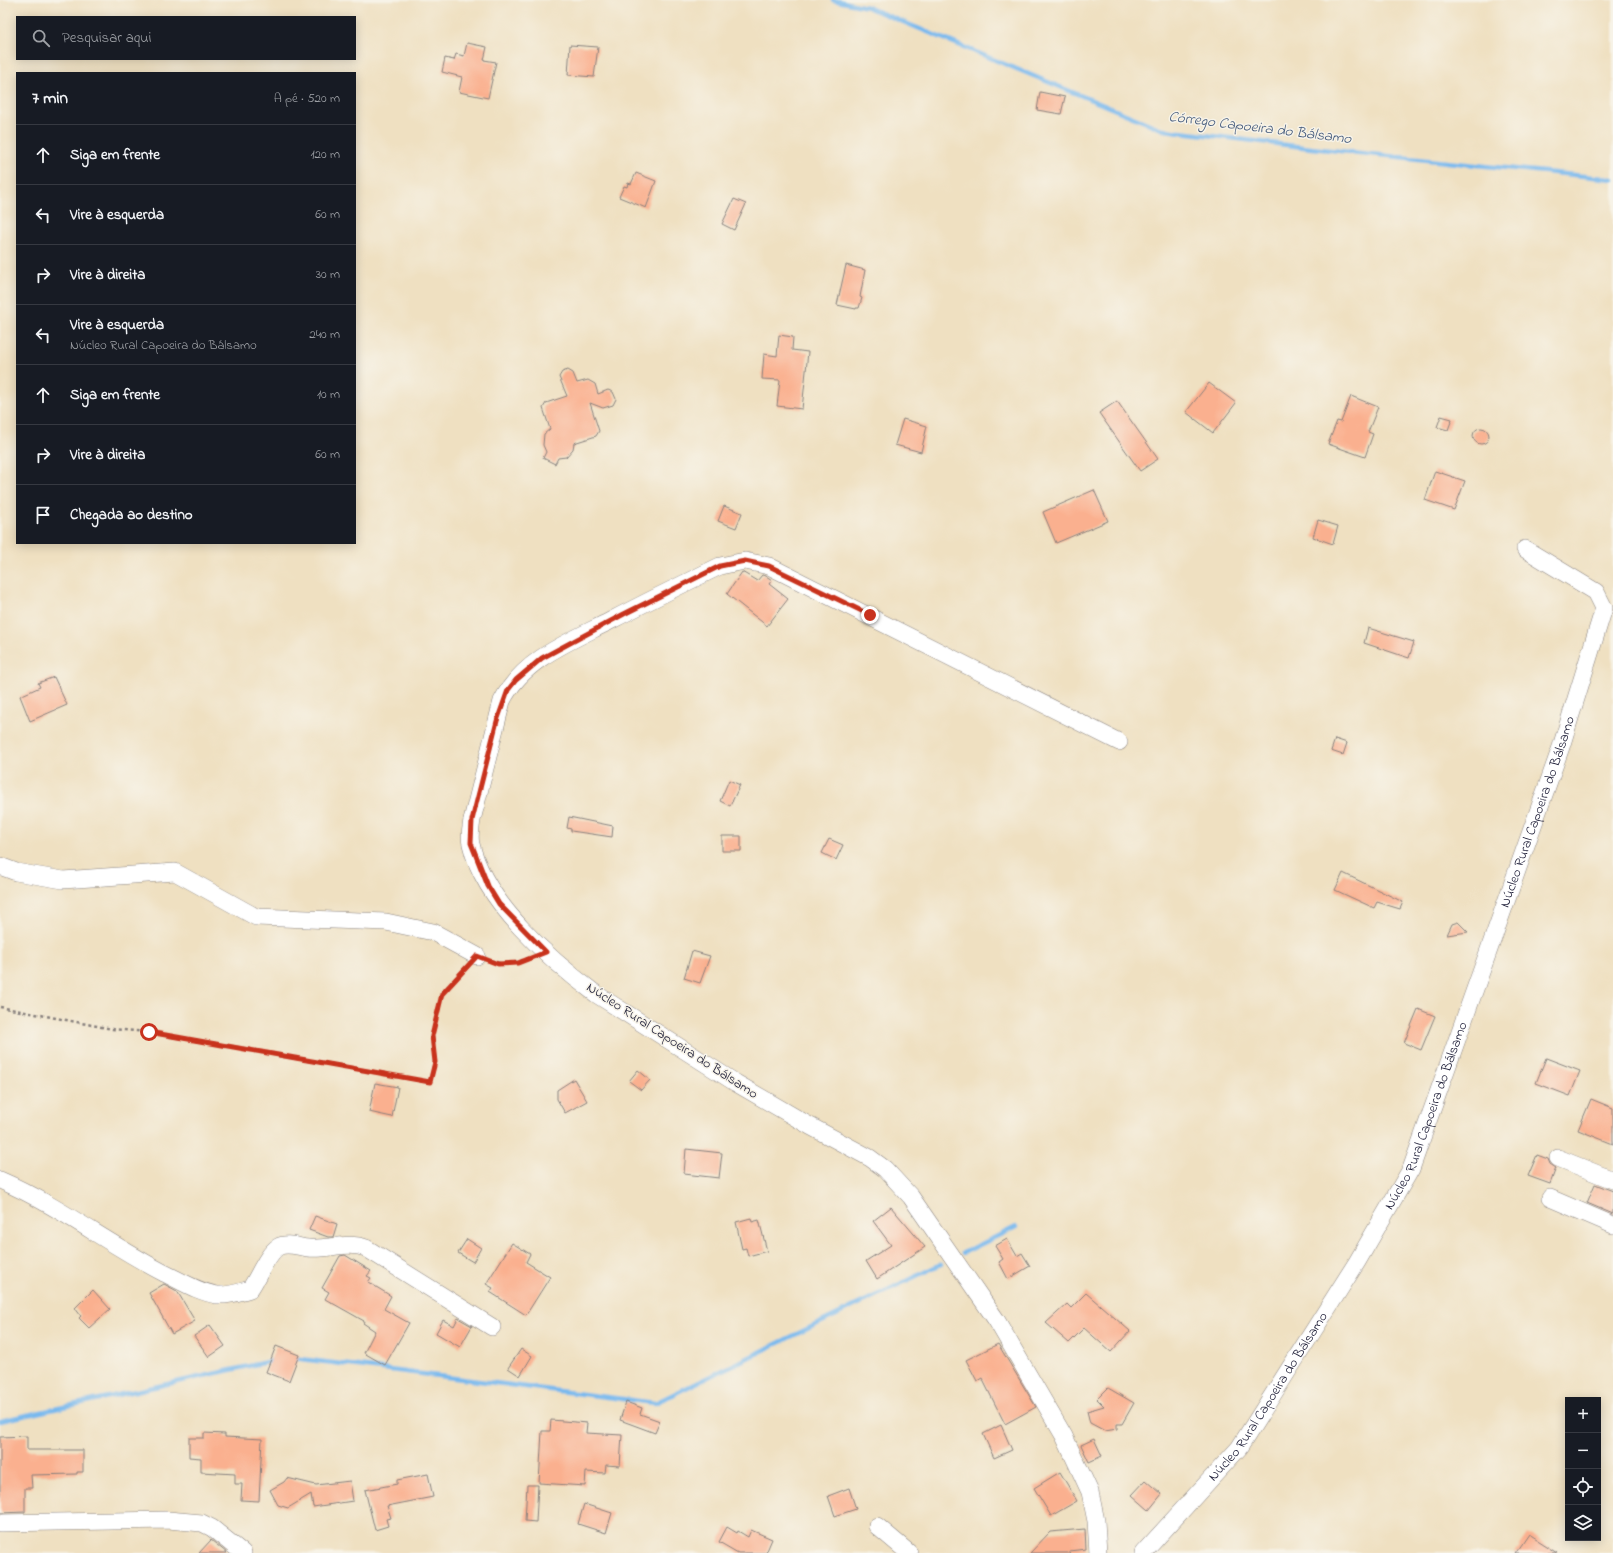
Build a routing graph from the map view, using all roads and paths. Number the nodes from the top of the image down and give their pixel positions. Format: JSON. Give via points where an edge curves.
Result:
{"nodes":[{"id":1,"x":1525,"y":549,"type":"dead end"},
{"id":2,"x":1119,"y":742,"type":"dead end"},
{"id":3,"x":0,"y":866,"type":"edge"},
{"id":4,"x":546,"y":952,"type":"junction"},
{"id":5,"x":477,"y":956,"type":"junction"},
{"id":6,"x":0,"y":1008,"type":"edge"},
{"id":7,"x":1558,"y":1158,"type":"dead end"},
{"id":8,"x":0,"y":1180,"type":"edge"},
{"id":9,"x":1613,"y":1180,"type":"edge"},
{"id":10,"x":1550,"y":1198,"type":"dead end"},
{"id":11,"x":1613,"y":1225,"type":"edge"},
{"id":12,"x":492,"y":1327,"type":"dead end"},
{"id":13,"x":0,"y":1523,"type":"edge"},
{"id":14,"x":877,"y":1526,"type":"dead end"},
{"id":15,"x":243,"y":1553,"type":"edge"},
{"id":16,"x":909,"y":1553,"type":"edge"},
{"id":17,"x":1098,"y":1553,"type":"edge"},
{"id":18,"x":1143,"y":1553,"type":"edge"}],
"edges":[{"from":1,"to":18,"type":"street","name":"Núcleo Rural Capoeira do Bálsamo","via":[[1596,592],[1604,608],[1561,747],[1410,1169],[1357,1262],[1239,1448]]},
{"from":2,"to":4,"type":"street","name":"Núcleo Rural Capoeira do Bálsamo","via":[[769,566],[745,561],[720,566],[542,658],[516,680],[502,701],[472,820],[471,843],[488,886],[499,904]]},
{"from":3,"to":5,"type":"street","via":[[16,872],[63,880],[175,872],[256,917],[386,922],[433,932]]},
{"from":4,"to":5,"type":"path","via":[[518,963],[498,964]]},
{"from":4,"to":17,"type":"street","name":"Núcleo Rural Capoeira do Bálsamo","via":[[575,979],[596,994],[736,1083],[870,1158],[885,1169],[923,1212],[997,1321],[1064,1436],[1090,1492],[1096,1521]]},
{"from":5,"to":6,"type":"path","via":[[442,994],[432,1036],[435,1062],[430,1082]]},
{"from":7,"to":9,"type":"street"},
{"from":8,"to":12,"type":"street","via":[[25,1191],[127,1253],[201,1291],[232,1295],[250,1289],[269,1257],[277,1248],[286,1245],[323,1248],[357,1244]]},
{"from":10,"to":11,"type":"street"},
{"from":13,"to":15,"type":"street","via":[[168,1520],[193,1522],[212,1528]]},
{"from":14,"to":16,"type":"street"}]}
